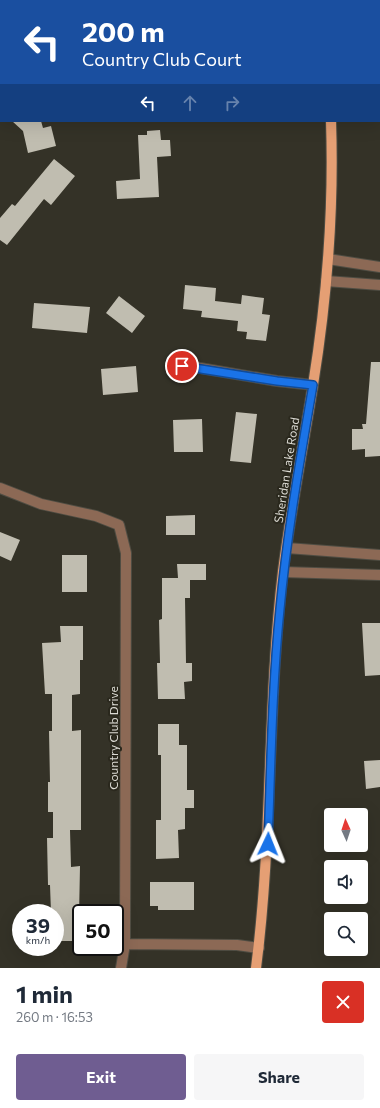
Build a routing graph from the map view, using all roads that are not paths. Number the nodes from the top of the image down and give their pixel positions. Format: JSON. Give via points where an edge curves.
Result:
{"nodes":[{"id":1,"x":331,"y":122,"type":"edge"},
{"id":2,"x":328,"y":259,"type":"junction"},
{"id":3,"x":380,"y":267,"type":"edge"},
{"id":4,"x":326,"y":281,"type":"junction"},
{"id":5,"x":380,"y":285,"type":"edge"},
{"id":6,"x":182,"y":366,"type":"dead end"},
{"id":7,"x":313,"y":385,"type":"junction"},
{"id":8,"x":0,"y":488,"type":"edge"},
{"id":9,"x":286,"y":548,"type":"junction"},
{"id":10,"x":380,"y":555,"type":"edge"},
{"id":11,"x":283,"y":572,"type":"junction"},
{"id":12,"x":380,"y":575,"type":"edge"},
{"id":13,"x":124,"y":944,"type":"joint"},
{"id":14,"x":258,"y":948,"type":"junction"},
{"id":15,"x":122,"y":956,"type":"edge"},
{"id":16,"x":121,"y":968,"type":"edge"},
{"id":17,"x":256,"y":968,"type":"edge"}],
"edges":[{"from":1,"to":2,"type":"main road","name":"Sheridan Lake Road"},
{"from":2,"to":3,"type":"street"},
{"from":2,"to":4,"type":"main road","name":"Sheridan Lake Road"},
{"from":4,"to":5,"type":"street"},
{"from":4,"to":7,"type":"main road","name":"Sheridan Lake Road"},
{"from":6,"to":7,"type":"street"},
{"from":7,"to":9,"type":"main road","name":"Sheridan Lake Road"},
{"from":8,"to":13,"type":"street","name":"Country Club Drive","via":[[41,504],[96,516],[119,525],[123,539],[126,553]]},
{"from":9,"to":10,"type":"street"},
{"from":9,"to":11,"type":"main road","name":"Sheridan Lake Road"},
{"from":11,"to":12,"type":"street"},
{"from":11,"to":14,"type":"main road","name":"Sheridan Lake Road","via":[[273,693],[267,859]]},
{"from":13,"to":14,"type":"street","via":[[237,945]]},
{"from":14,"to":17,"type":"main road","name":"Sheridan Lake Road"},
{"from":15,"to":16,"type":"street"}]}
